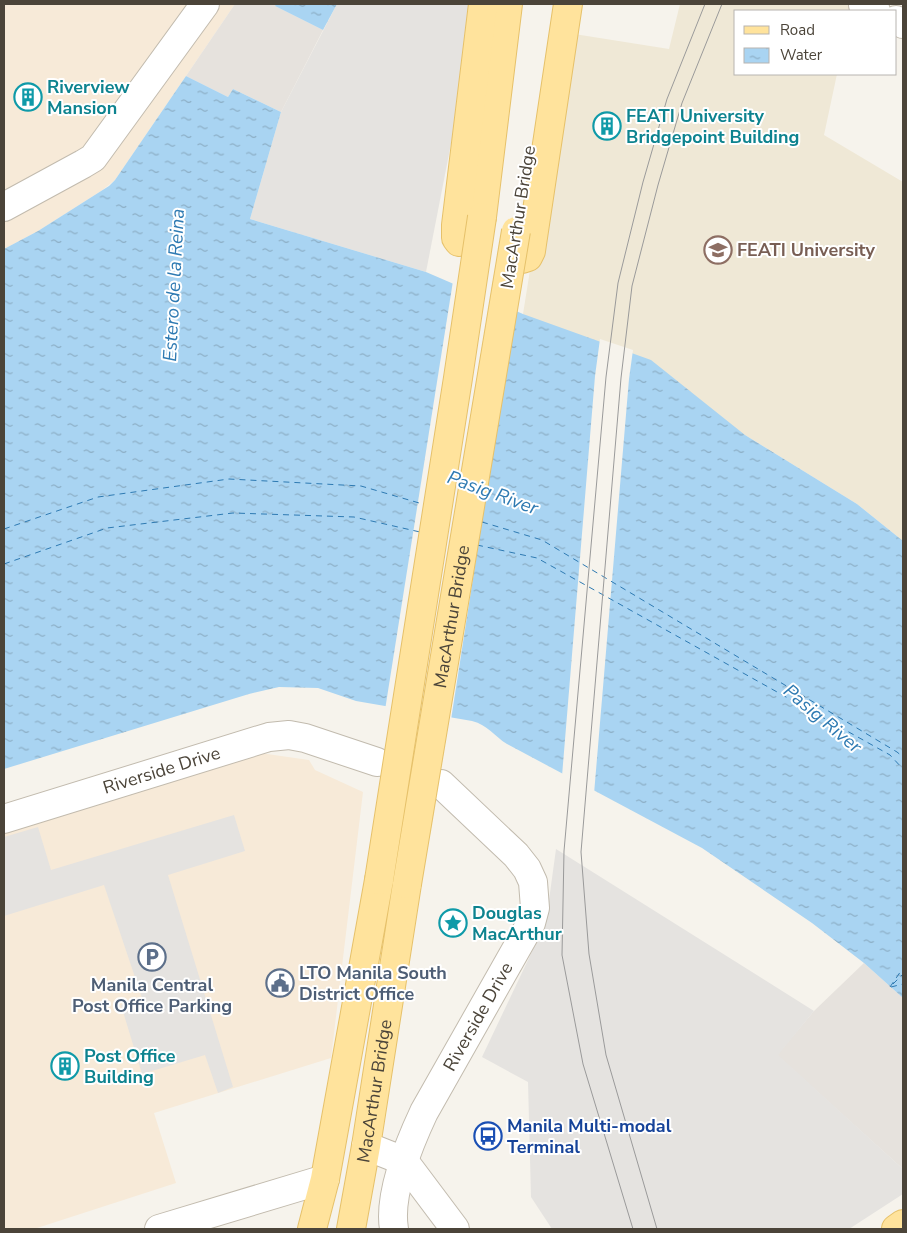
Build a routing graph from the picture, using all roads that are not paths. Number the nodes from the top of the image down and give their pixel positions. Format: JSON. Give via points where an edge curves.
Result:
{"nodes":[{"id":1,"x":483,"y":4,"type":"edge"},
{"id":2,"x":508,"y":4,"type":"edge"},
{"id":3,"x":550,"y":4,"type":"edge"},
{"id":4,"x":568,"y":4,"type":"edge"},
{"id":5,"x":196,"y":7,"type":"edge"},
{"id":6,"x":4,"y":206,"type":"edge"},
{"id":7,"x":460,"y":242,"type":"dead end"},
{"id":8,"x":522,"y":259,"type":"dead end"},
{"id":9,"x":377,"y":762,"type":"dead end"},
{"id":10,"x":441,"y":784,"type":"dead end"},
{"id":11,"x":4,"y":819,"type":"edge"},
{"id":12,"x":366,"y":1146,"type":"junction"},
{"id":13,"x":404,"y":1161,"type":"junction"},
{"id":14,"x":325,"y":1179,"type":"junction"},
{"id":15,"x":903,"y":1224,"type":"edge"},
{"id":16,"x":159,"y":1229,"type":"edge"},
{"id":17,"x":312,"y":1229,"type":"edge"},
{"id":18,"x":351,"y":1229,"type":"edge"},
{"id":19,"x":394,"y":1229,"type":"edge"},
{"id":20,"x":455,"y":1229,"type":"edge"},
{"id":21,"x":896,"y":1229,"type":"edge"}],
"edges":[{"from":1,"to":7,"type":"main road","via":[[456,225],[456,238]]},
{"from":2,"to":14,"type":"main road","name":"MacArthur Bridge","bridge":true,"via":[[482,217],[456,388],[379,880]]},
{"from":3,"to":12,"type":"main road","name":"MacArthur Bridge","bridge":true,"via":[[516,231]]},
{"from":4,"to":8,"type":"main road","via":[[531,251]]},
{"from":5,"to":6,"type":"street","via":[[93,158]]},
{"from":9,"to":11,"type":"street","name":"Riverside Drive","via":[[305,738],[289,735],[269,737]]},
{"from":10,"to":13,"type":"street","name":"Riverside Drive","via":[[527,869],[533,882],[535,908],[531,923],[424,1112]]},
{"from":12,"to":13,"type":"street"},
{"from":12,"to":18,"type":"main road","name":"MacArthur Bridge"},
{"from":13,"to":19,"type":"street","name":"Riverside Drive","via":[[393,1210]]},
{"from":13,"to":20,"type":"street"},
{"from":14,"to":16,"type":"street"},
{"from":14,"to":17,"type":"main road","name":"MacArthur Bridge"},
{"from":15,"to":21,"type":"main road"}]}
